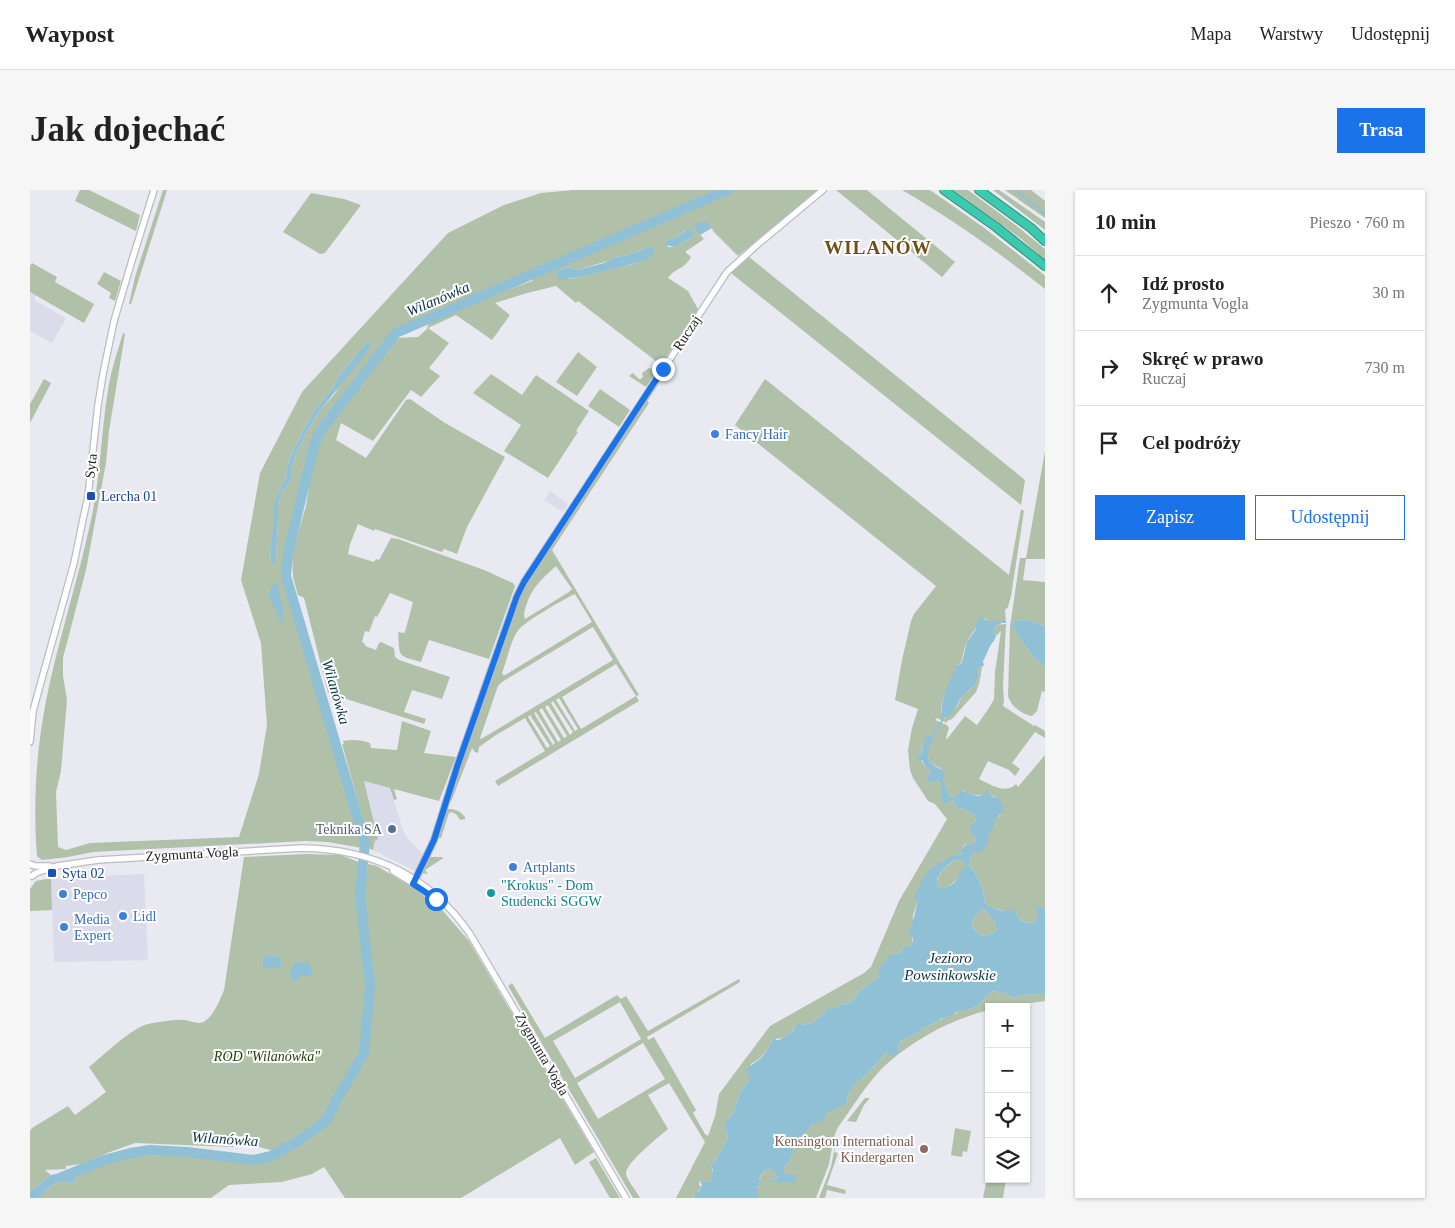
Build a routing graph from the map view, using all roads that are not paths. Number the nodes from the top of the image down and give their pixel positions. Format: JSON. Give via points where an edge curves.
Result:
{"nodes":[{"id":1,"x":154,"y":190,"type":"edge"},
{"id":2,"x":822,"y":190,"type":"edge"},
{"id":3,"x":944,"y":190,"type":"edge"},
{"id":4,"x":979,"y":190,"type":"edge"},
{"id":5,"x":1045,"y":241,"type":"edge"},
{"id":6,"x":1045,"y":266,"type":"edge"},
{"id":7,"x":30,"y":742,"type":"edge"},
{"id":8,"x":30,"y":864,"type":"edge"},
{"id":9,"x":57,"y":866,"type":"junction"},
{"id":10,"x":31,"y":877,"type":"edge"},
{"id":11,"x":414,"y":881,"type":"junction"},
{"id":12,"x":626,"y":1198,"type":"edge"}],
"edges":[{"from":1,"to":7,"type":"street","name":"Syta","via":[[114,321],[98,405],[88,496],[74,563],[33,711]]},
{"from":2,"to":11,"type":"street","name":"Ruczaj","via":[[727,272],[523,584],[468,734],[434,840]]},
{"from":3,"to":6,"type":"highway"},
{"from":4,"to":5,"type":"highway"},
{"from":8,"to":9,"type":"street","name":"Zygmunta Vogla"},
{"from":8,"to":10,"type":"street","via":[[33,870]]},
{"from":9,"to":10,"type":"street","name":"Zygmunta Vogla"},
{"from":9,"to":11,"type":"street","name":"Zygmunta Vogla","via":[[102,859],[290,848],[324,849],[357,854]]},
{"from":11,"to":12,"type":"street","name":"Zygmunta Vogla","via":[[453,912],[466,928]]}]}
